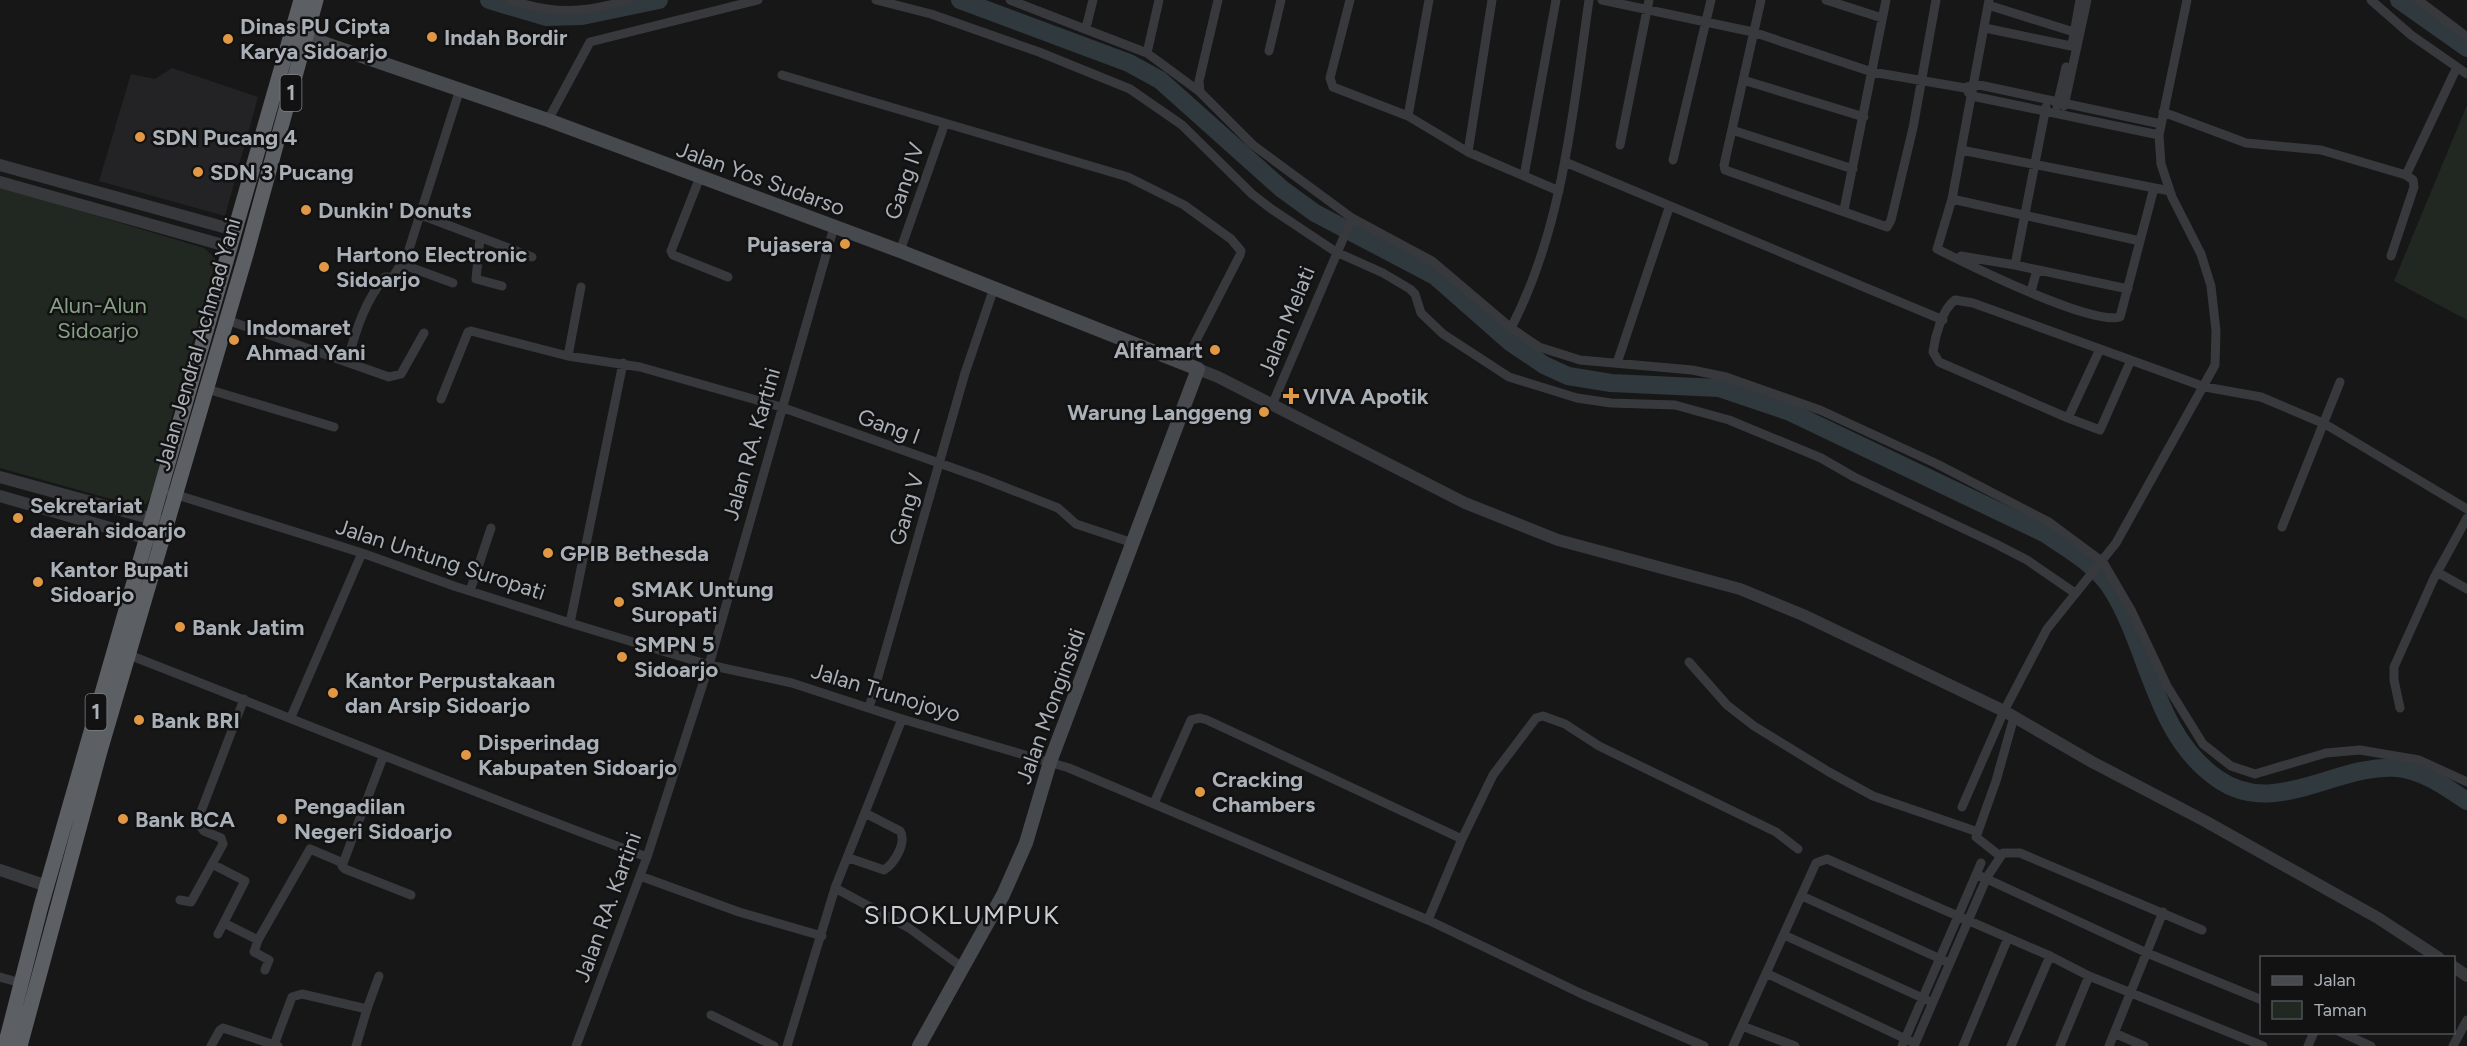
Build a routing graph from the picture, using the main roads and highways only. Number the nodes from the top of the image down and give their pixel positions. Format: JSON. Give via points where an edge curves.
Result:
{"nodes":[{"id":1,"x":301,"y":0,"type":"edge"},
{"id":2,"x":316,"y":0,"type":"edge"},
{"id":3,"x":306,"y":37,"type":"junction"},
{"id":4,"x":230,"y":247,"type":"junction"},
{"id":5,"x":247,"y":251,"type":"junction"},
{"id":6,"x":1198,"y":369,"type":"joint"},
{"id":7,"x":5,"y":1046,"type":"edge"},
{"id":8,"x":20,"y":1046,"type":"edge"},
{"id":9,"x":919,"y":1046,"type":"edge"}],
"edges":[{"from":1,"to":4,"type":"highway","name":"Jalan Jendral Achmad Yani","number":"1"},
{"from":2,"to":3,"type":"highway","name":"Jalan Jendral Achmad Yani","number":"1"},
{"from":3,"to":5,"type":"highway","name":"Jalan Jendral Achmad Yani","number":"1"},
{"from":3,"to":6,"type":"main road","name":"Jalan Yos Sudarso","via":[[548,120],[900,251]]},
{"from":4,"to":5,"type":"highway"},
{"from":4,"to":7,"type":"highway","name":"Jalan Jendral Achmad Yani","number":"1"},
{"from":5,"to":8,"type":"highway","name":"Jalan Jendral Achmad Yani","number":"1"},
{"from":6,"to":9,"type":"main road","name":"Jalan Monginsidi","via":[[1050,762],[1026,843],[1008,885]]}]}
